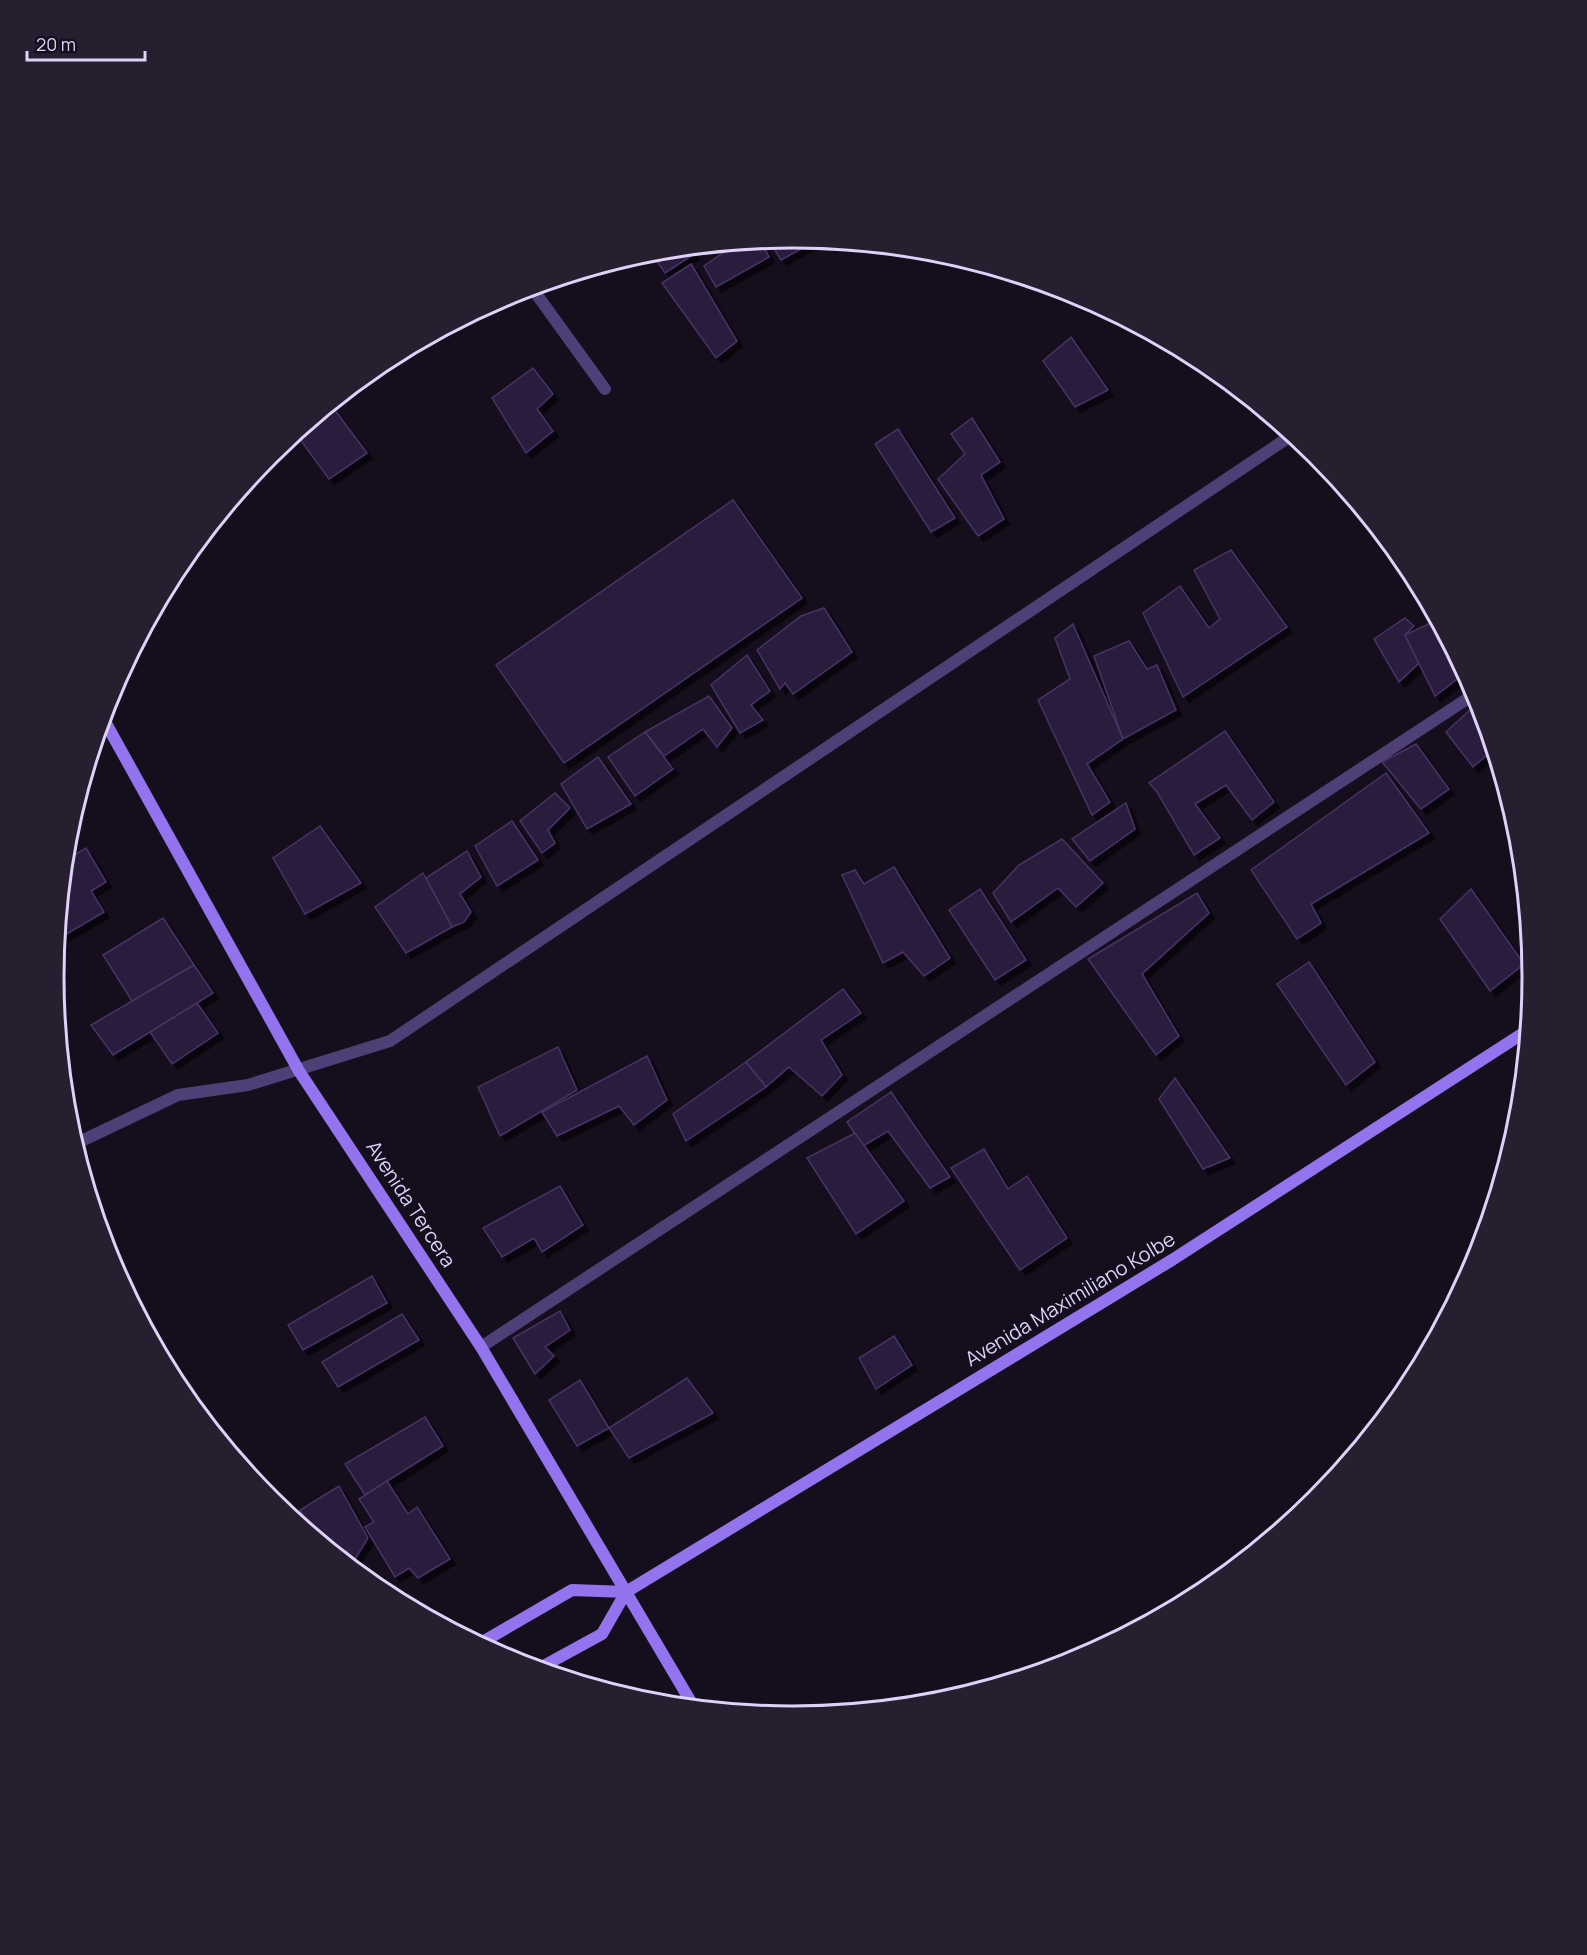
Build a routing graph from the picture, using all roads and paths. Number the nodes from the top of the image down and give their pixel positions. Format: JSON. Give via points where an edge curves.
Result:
{"nodes":[{"id":1,"x":537,"y":295,"type":"edge"},
{"id":2,"x":605,"y":389,"type":"dead end"},
{"id":3,"x":1285,"y":440,"type":"edge"},
{"id":4,"x":1467,"y":699,"type":"edge"},
{"id":5,"x":109,"y":728,"type":"edge"},
{"id":6,"x":1520,"y":1035,"type":"edge"},
{"id":7,"x":299,"y":1071,"type":"junction"},
{"id":8,"x":83,"y":1140,"type":"edge"},
{"id":9,"x":481,"y":1347,"type":"junction"},
{"id":10,"x":626,"y":1592,"type":"junction"},
{"id":11,"x":488,"y":1639,"type":"edge"},
{"id":12,"x":548,"y":1664,"type":"edge"},
{"id":13,"x":689,"y":1698,"type":"edge"}],
"edges":[{"from":1,"to":2,"type":"street"},
{"from":3,"to":7,"type":"street","via":[[390,1041]]},
{"from":4,"to":9,"type":"street"},
{"from":5,"to":7,"type":"main road","name":"Avenida Tercera"},
{"from":6,"to":10,"type":"main road","name":"Avenida Maximiliano Kolbe","via":[[1172,1260]]},
{"from":7,"to":8,"type":"street","via":[[248,1085],[178,1095]]},
{"from":7,"to":9,"type":"main road","name":"Avenida Tercera"},
{"from":9,"to":10,"type":"main road","name":"Avenida Tercera"},
{"from":10,"to":11,"type":"main road","via":[[572,1590]]},
{"from":10,"to":12,"type":"main road","name":"Avenida Maximiliano Kolbe","via":[[602,1634]]},
{"from":10,"to":13,"type":"main road","name":"Avenida Tercera"}]}
